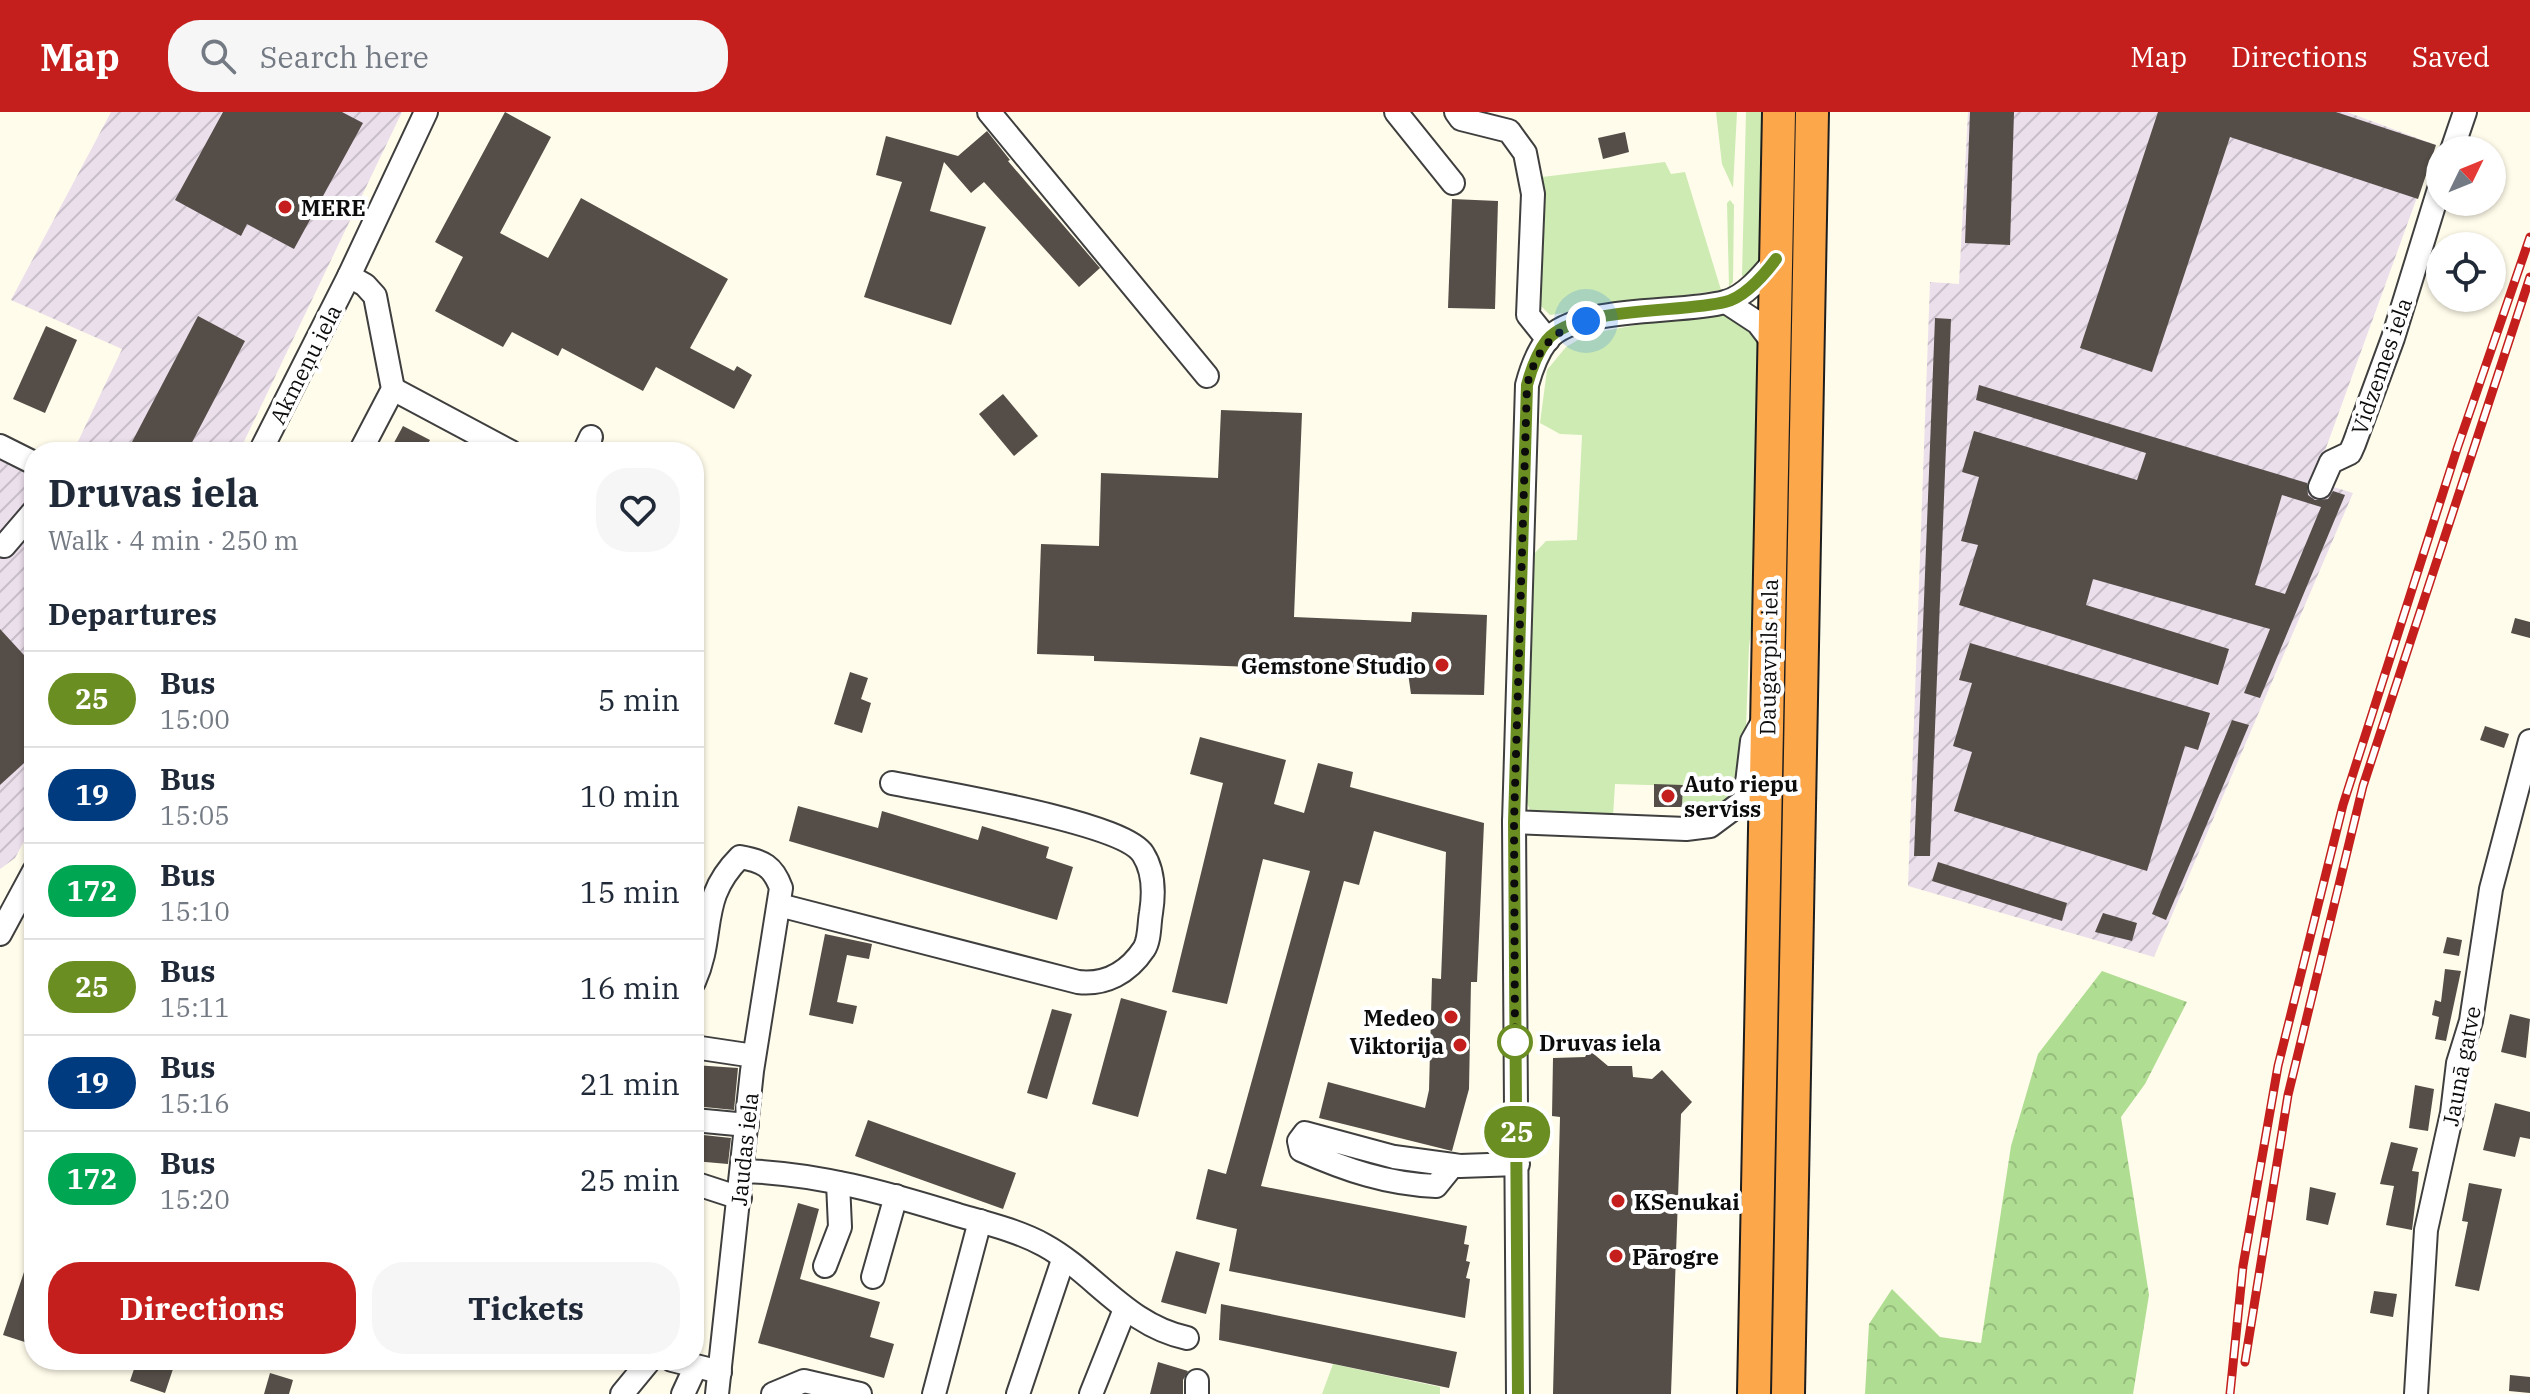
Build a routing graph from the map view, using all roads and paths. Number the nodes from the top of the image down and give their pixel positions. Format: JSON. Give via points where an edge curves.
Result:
{"nodes":[{"id":1,"x":426,"y":112,"type":"edge"},
{"id":2,"x":989,"y":112,"type":"edge"},
{"id":3,"x":1396,"y":112,"type":"edge"},
{"id":4,"x":1456,"y":112,"type":"edge"},
{"id":5,"x":1779,"y":112,"type":"edge"},
{"id":6,"x":1812,"y":112,"type":"edge"},
{"id":7,"x":2465,"y":112,"type":"edge"},
{"id":8,"x":2457,"y":136,"type":"edge"},
{"id":9,"x":1453,"y":183,"type":"dead end"},
{"id":10,"x":2431,"y":216,"type":"edge"},
{"id":11,"x":1776,"y":259,"type":"junction"},
{"id":12,"x":349,"y":276,"type":"junction"},
{"id":13,"x":1726,"y":302,"type":"junction"},
{"id":14,"x":1548,"y":340,"type":"junction"},
{"id":15,"x":1774,"y":344,"type":"junction"},
{"id":16,"x":1207,"y":376,"type":"dead end"},
{"id":17,"x":393,"y":389,"type":"junction"},
{"id":18,"x":265,"y":442,"type":"edge"},
{"id":19,"x":365,"y":442,"type":"edge"},
{"id":20,"x":492,"y":442,"type":"edge"},
{"id":21,"x":0,"y":446,"type":"edge"},
{"id":22,"x":24,"y":458,"type":"edge"},
{"id":23,"x":2320,"y":487,"type":"dead end"},
{"id":24,"x":24,"y":523,"type":"edge"},
{"id":25,"x":4,"y":546,"type":"dead end"},
{"id":26,"x":1766,"y":718,"type":"junction"},
{"id":27,"x":2530,"y":741,"type":"edge"},
{"id":28,"x":892,"y":783,"type":"dead end"},
{"id":29,"x":1514,"y":822,"type":"junction"},
{"id":30,"x":24,"y":890,"type":"edge"},
{"id":31,"x":779,"y":905,"type":"junction"},
{"id":32,"x":0,"y":934,"type":"edge"},
{"id":33,"x":704,"y":951,"type":"edge"},
{"id":34,"x":704,"y":1048,"type":"edge"},
{"id":35,"x":754,"y":1056,"type":"junction"},
{"id":36,"x":704,"y":1121,"type":"edge"},
{"id":37,"x":747,"y":1125,"type":"junction"},
{"id":38,"x":1518,"y":1164,"type":"junction"},
{"id":39,"x":1453,"y":1165,"type":"junction"},
{"id":40,"x":743,"y":1171,"type":"junction"},
{"id":41,"x":838,"y":1183,"type":"junction"},
{"id":42,"x":704,"y":1186,"type":"edge"},
{"id":43,"x":896,"y":1196,"type":"junction"},
{"id":44,"x":740,"y":1198,"type":"junction"},
{"id":45,"x":980,"y":1221,"type":"junction"},
{"id":46,"x":1063,"y":1260,"type":"junction"},
{"id":47,"x":825,"y":1266,"type":"dead end"},
{"id":48,"x":873,"y":1277,"type":"dead end"},
{"id":49,"x":1125,"y":1309,"type":"junction"},
{"id":50,"x":1187,"y":1338,"type":"dead end"},
{"id":51,"x":642,"y":1370,"type":"edge"},
{"id":52,"x":694,"y":1370,"type":"edge"},
{"id":53,"x":698,"y":1370,"type":"edge"},
{"id":54,"x":720,"y":1388,"type":"edge"},
{"id":55,"x":622,"y":1394,"type":"edge"},
{"id":56,"x":683,"y":1394,"type":"edge"},
{"id":57,"x":773,"y":1394,"type":"edge"},
{"id":58,"x":860,"y":1394,"type":"edge"},
{"id":59,"x":934,"y":1394,"type":"edge"},
{"id":60,"x":1018,"y":1394,"type":"edge"},
{"id":61,"x":1091,"y":1394,"type":"edge"},
{"id":62,"x":1518,"y":1394,"type":"edge"},
{"id":63,"x":1754,"y":1394,"type":"edge"},
{"id":64,"x":1788,"y":1394,"type":"edge"},
{"id":65,"x":2416,"y":1394,"type":"edge"}],
"edges":[{"from":1,"to":12,"type":"street","name":"Akmeņu iela"},
{"from":2,"to":16,"type":"street"},
{"from":3,"to":9,"type":"street"},
{"from":4,"to":14,"type":"street","via":[[1461,119],[1509,131],[1525,153],[1533,194],[1528,315]]},
{"from":5,"to":11,"type":"highway","name":"Daugavpils iela"},
{"from":6,"to":64,"type":"highway","name":"Daugavpils iela"},
{"from":7,"to":8,"type":"street"},
{"from":10,"to":23,"type":"street","name":"Vidzemes iela","via":[[2354,444],[2350,453],[2331,462]]},
{"from":11,"to":13,"type":"street","via":[[1752,285]]},
{"from":11,"to":15,"type":"highway","name":"Daugavpils iela"},
{"from":12,"to":17,"type":"street","name":"Akmeņu iela","via":[[375,296]]},
{"from":12,"to":18,"type":"street","name":"Akmeņu iela"},
{"from":13,"to":14,"type":"street","via":[[1586,321]]},
{"from":13,"to":15,"type":"street","via":[[1758,323]]},
{"from":14,"to":29,"type":"street","via":[[1527,385]]},
{"from":15,"to":26,"type":"highway","name":"Daugavpils iela"},
{"from":17,"to":19,"type":"street"},
{"from":17,"to":20,"type":"street"},
{"from":21,"to":22,"type":"street"},
{"from":24,"to":25,"type":"street"},
{"from":26,"to":29,"type":"street","via":[[1752,741],[1745,800],[1710,826]]},
{"from":26,"to":63,"type":"highway","name":"Daugavpils iela"},
{"from":27,"to":65,"type":"street","name":"Jaunā gatve","via":[[2491,889],[2471,1021],[2426,1230]]},
{"from":28,"to":31,"type":"street","via":[[1126,838],[1143,854],[1155,891],[1145,947],[1123,971],[1099,984],[1078,982]]},
{"from":29,"to":38,"type":"street"},
{"from":30,"to":32,"type":"street"},
{"from":31,"to":33,"type":"street","via":[[781,888],[774,869],[740,857],[722,875],[712,896]]},
{"from":31,"to":35,"type":"street","name":"Jaudas iela"},
{"from":34,"to":35,"type":"street"},
{"from":35,"to":37,"type":"street","name":"Jaudas iela"},
{"from":36,"to":37,"type":"street"},
{"from":37,"to":40,"type":"street","name":"Jaudas iela"},
{"from":38,"to":39,"type":"street"},
{"from":38,"to":62,"type":"street"},
{"from":39,"to":39,"type":"street","via":[[1394,1157],[1305,1133],[1299,1141],[1301,1150],[1345,1170],[1403,1185],[1436,1186]]},
{"from":40,"to":41,"type":"street","via":[[800,1173]]},
{"from":40,"to":44,"type":"street","name":"Jaudas iela"},
{"from":41,"to":43,"type":"street"},
{"from":41,"to":47,"type":"street","via":[[840,1227]]},
{"from":42,"to":44,"type":"street"},
{"from":43,"to":45,"type":"street"},
{"from":43,"to":48,"type":"street"},
{"from":44,"to":54,"type":"street","name":"Jaudas iela"},
{"from":45,"to":46,"type":"street","via":[[1045,1245]]},
{"from":45,"to":59,"type":"street"},
{"from":46,"to":49,"type":"street"},
{"from":46,"to":60,"type":"street"},
{"from":49,"to":50,"type":"street","via":[[1168,1334]]},
{"from":49,"to":61,"type":"street"},
{"from":51,"to":55,"type":"street"},
{"from":52,"to":56,"type":"street"},
{"from":53,"to":54,"type":"street"},
{"from":57,"to":58,"type":"street","via":[[804,1381]]}]}
